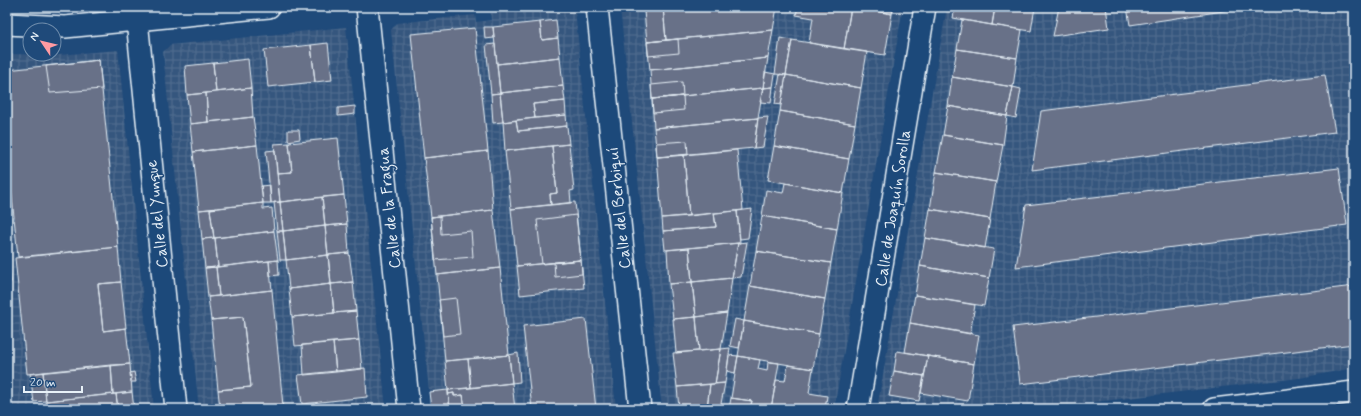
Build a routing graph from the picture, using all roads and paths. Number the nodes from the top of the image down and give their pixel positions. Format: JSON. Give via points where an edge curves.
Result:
{"nodes":[{"id":1,"x":269,"y":7,"type":"edge"},
{"id":2,"x":367,"y":7,"type":"edge"},
{"id":3,"x":597,"y":7,"type":"edge"},
{"id":4,"x":925,"y":7,"type":"edge"},
{"id":5,"x":137,"y":20,"type":"junction"},
{"id":6,"x":7,"y":24,"type":"edge"},
{"id":7,"x":1354,"y":392,"type":"edge"},
{"id":8,"x":176,"y":409,"type":"edge"},
{"id":9,"x":409,"y":409,"type":"edge"},
{"id":10,"x":640,"y":409,"type":"edge"},
{"id":11,"x":858,"y":409,"type":"edge"},
{"id":12,"x":1214,"y":409,"type":"edge"}],
"edges":[{"from":1,"to":5,"type":"street"},
{"from":2,"to":9,"type":"street","name":"Calle de la Fragua"},
{"from":3,"to":10,"type":"street","name":"Calle del Berbiquí"},
{"from":4,"to":11,"type":"street","name":"Calle de Joaquín Sorolla"},
{"from":5,"to":6,"type":"street","via":[[65,27]]},
{"from":5,"to":8,"type":"street","name":"Calle del Yunque"},
{"from":7,"to":12,"type":"street"}]}
